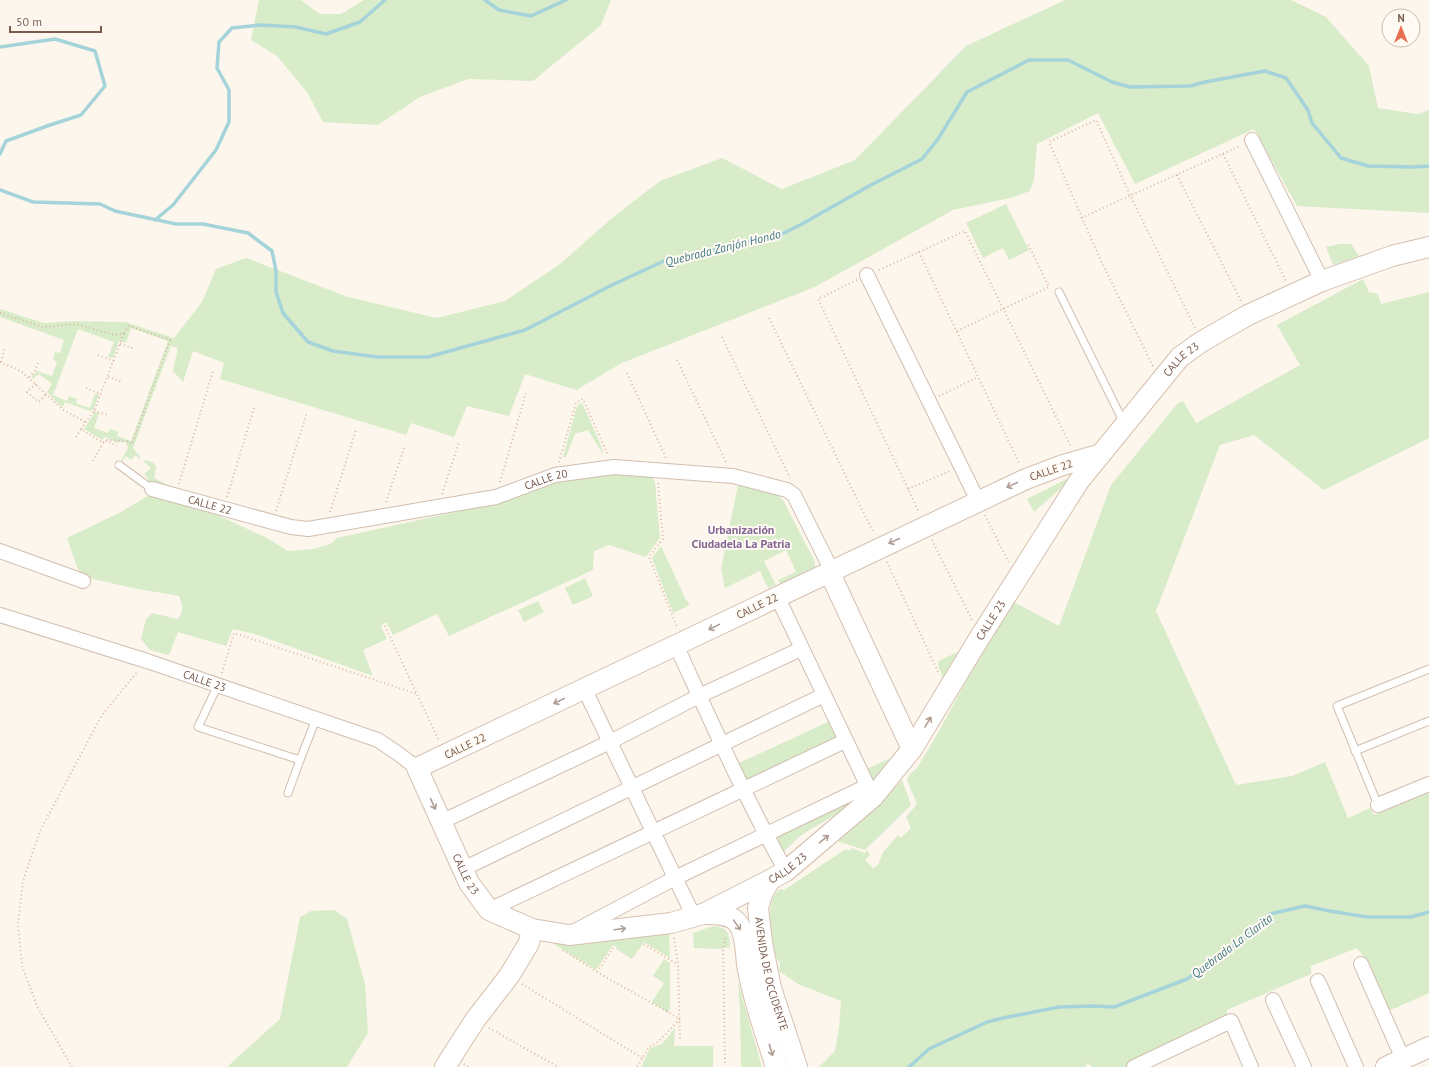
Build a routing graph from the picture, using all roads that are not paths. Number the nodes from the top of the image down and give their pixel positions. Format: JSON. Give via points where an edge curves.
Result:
{"nodes":[{"id":1,"x":1252,"y":140,"type":"road end"},
{"id":2,"x":1429,"y":247,"type":"edge"},
{"id":3,"x":868,"y":275,"type":"road end"},
{"id":4,"x":1322,"y":281,"type":"junction"},
{"id":5,"x":1059,"y":292,"type":"dead end"},
{"id":6,"x":1125,"y":425,"type":"junction"},
{"id":7,"x":1102,"y":454,"type":"junction"},
{"id":8,"x":1070,"y":463,"type":"junction"},
{"id":9,"x":119,"y":465,"type":"dead end"},
{"id":10,"x":1079,"y":481,"type":"junction"},
{"id":11,"x":152,"y":489,"type":"joint"},
{"id":12,"x":978,"y":501,"type":"junction"},
{"id":13,"x":308,"y":529,"type":"joint"},
{"id":14,"x":0,"y":551,"type":"edge"},
{"id":15,"x":832,"y":571,"type":"junction"},
{"id":16,"x":83,"y":581,"type":"dead end"},
{"id":17,"x":777,"y":596,"type":"junction"},
{"id":18,"x":0,"y":615,"type":"edge"},
{"id":19,"x":679,"y":643,"type":"junction"},
{"id":20,"x":801,"y":649,"type":"junction"},
{"id":21,"x":1429,"y":669,"type":"edge"},
{"id":22,"x":218,"y":685,"type":"junction"},
{"id":23,"x":584,"y":688,"type":"junction"},
{"id":24,"x":824,"y":695,"type":"junction"},
{"id":25,"x":699,"y":696,"type":"junction"},
{"id":26,"x":316,"y":719,"type":"junction"},
{"id":27,"x":1429,"y":722,"type":"edge"},
{"id":28,"x":845,"y":741,"type":"junction"},
{"id":29,"x":610,"y":742,"type":"junction"},
{"id":30,"x":722,"y":745,"type":"junction"},
{"id":31,"x":912,"y":749,"type":"junction"},
{"id":32,"x":1356,"y":751,"type":"junction"},
{"id":33,"x":300,"y":760,"type":"junction"},
{"id":34,"x":417,"y":768,"type":"junction"},
{"id":35,"x":1429,"y":784,"type":"edge"},
{"id":36,"x":632,"y":788,"type":"junction"},
{"id":37,"x":744,"y":790,"type":"junction"},
{"id":38,"x":870,"y":792,"type":"junction"},
{"id":39,"x":288,"y":793,"type":"dead end"},
{"id":40,"x":1378,"y":805,"type":"joint"},
{"id":41,"x":441,"y":822,"type":"junction"},
{"id":42,"x":654,"y":833,"type":"junction"},
{"id":43,"x":766,"y":835,"type":"junction"},
{"id":44,"x":463,"y":869,"type":"junction"},
{"id":45,"x":778,"y":876,"type":"junction"},
{"id":46,"x":676,"y":878,"type":"junction"},
{"id":47,"x":489,"y":910,"type":"junction"},
{"id":48,"x":698,"y":916,"type":"junction"},
{"id":49,"x":532,"y":929,"type":"junction"},
{"id":50,"x":563,"y":941,"type":"junction"},
{"id":51,"x":1361,"y":964,"type":"dead end"},
{"id":52,"x":1318,"y":981,"type":"dead end"},
{"id":53,"x":1273,"y":1000,"type":"dead end"},
{"id":54,"x":1429,"y":1047,"type":"edge"},
{"id":55,"x":1403,"y":1059,"type":"junction"},
{"id":56,"x":445,"y":1067,"type":"edge"},
{"id":57,"x":776,"y":1067,"type":"edge"},
{"id":58,"x":797,"y":1067,"type":"edge"},
{"id":59,"x":1134,"y":1067,"type":"edge"},
{"id":60,"x":1250,"y":1067,"type":"edge"},
{"id":61,"x":1304,"y":1067,"type":"edge"},
{"id":62,"x":1356,"y":1067,"type":"edge"},
{"id":63,"x":1386,"y":1067,"type":"edge"}],
"edges":[{"from":1,"to":4,"type":"street"},
{"from":2,"to":4,"type":"main road","name":"CALLE 23","via":[[1392,256]]},
{"from":3,"to":12,"type":"street"},
{"from":4,"to":6,"type":"main road","name":"CALLE 23","via":[[1248,315],[1180,357]]},
{"from":5,"to":6,"type":"lane"},
{"from":6,"to":7,"type":"main road","name":"CALLE 23"},
{"from":7,"to":8,"type":"main road","name":"CALLE 22"},
{"from":7,"to":10,"type":"main road","name":"CALLE 23"},
{"from":8,"to":10,"type":"main road","via":[[1069,467],[1078,474]]},
{"from":8,"to":12,"type":"main road","name":"CALLE 22","one_way":true,"via":[[1026,478]]},
{"from":9,"to":11,"type":"lane","name":"CALLE 22"},
{"from":31,"to":10,"type":"main road","name":"CALLE 23","one_way":true},
{"from":11,"to":13,"type":"street","name":"CALLE 22","via":[[291,528]]},
{"from":12,"to":15,"type":"main road","name":"CALLE 22","one_way":true},
{"from":13,"to":15,"type":"street","name":"CALLE 20","via":[[496,497],[556,475],[614,467],[673,471],[733,476],[787,490],[794,495]]},
{"from":14,"to":16,"type":"street"},
{"from":15,"to":17,"type":"main road","name":"CALLE 22"},
{"from":15,"to":31,"type":"main road","via":[[834,582]]},
{"from":17,"to":19,"type":"main road","name":"CALLE 22","one_way":true},
{"from":17,"to":20,"type":"street"},
{"from":18,"to":22,"type":"street","name":"CALLE 23"},
{"from":19,"to":23,"type":"main road","name":"CALLE 22"},
{"from":19,"to":25,"type":"street"},
{"from":20,"to":24,"type":"street"},
{"from":20,"to":25,"type":"street"},
{"from":21,"to":32,"type":"lane","via":[[1338,706]]},
{"from":22,"to":26,"type":"street","name":"CALLE 23"},
{"from":22,"to":33,"type":"lane","via":[[198,727]]},
{"from":23,"to":29,"type":"street"},
{"from":23,"to":34,"type":"main road","name":"CALLE 22","one_way":true},
{"from":24,"to":28,"type":"street"},
{"from":24,"to":30,"type":"street"},
{"from":25,"to":29,"type":"street"},
{"from":25,"to":30,"type":"street"},
{"from":26,"to":33,"type":"lane"},
{"from":26,"to":34,"type":"street","name":"CALLE 23","via":[[378,740]]},
{"from":27,"to":32,"type":"lane"},
{"from":28,"to":37,"type":"street"},
{"from":28,"to":38,"type":"street"},
{"from":29,"to":36,"type":"street"},
{"from":29,"to":41,"type":"street"},
{"from":30,"to":36,"type":"street"},
{"from":30,"to":37,"type":"street"},
{"from":31,"to":38,"type":"main road","name":"CALLE 23"},
{"from":32,"to":40,"type":"lane"},
{"from":33,"to":39,"type":"lane"},
{"from":34,"to":41,"type":"main road","name":"CALLE 23","one_way":true},
{"from":35,"to":40,"type":"street"},
{"from":36,"to":42,"type":"street"},
{"from":36,"to":44,"type":"street"},
{"from":37,"to":42,"type":"street"},
{"from":37,"to":43,"type":"street"},
{"from":38,"to":43,"type":"street"},
{"from":45,"to":38,"type":"main road","name":"CALLE 23","one_way":true},
{"from":41,"to":44,"type":"main road","name":"CALLE 23"},
{"from":42,"to":46,"type":"street"},
{"from":42,"to":47,"type":"street"},
{"from":43,"to":45,"type":"street"},
{"from":43,"to":46,"type":"street"},
{"from":44,"to":47,"type":"main road","name":"CALLE 23","via":[[469,883]]},
{"from":45,"to":48,"type":"main road","name":"CALLE 23"},
{"from":45,"to":58,"type":"main road","name":"AVENIDA DE OCCIDENTE","via":[[762,894],[758,908],[771,988]]},
{"from":46,"to":48,"type":"street"},
{"from":46,"to":50,"type":"street"},
{"from":47,"to":49,"type":"main road","name":"CALLE 23"},
{"from":50,"to":48,"type":"main road","name":"CALLE 23","one_way":true},
{"from":48,"to":57,"type":"main road","name":"AVENIDA DE OCCIDENTE","one_way":true,"via":[[712,914],[731,918],[739,924],[748,970]]},
{"from":49,"to":50,"type":"main road","name":"CALLE 23"},
{"from":49,"to":56,"type":"main road","via":[[529,944],[509,976],[475,1020]]},
{"from":51,"to":55,"type":"street"},
{"from":52,"to":62,"type":"street"},
{"from":53,"to":61,"type":"street"},
{"from":54,"to":55,"type":"main road"},
{"from":55,"to":63,"type":"main road"},
{"from":59,"to":60,"type":"street","via":[[1231,1021]]}]}
